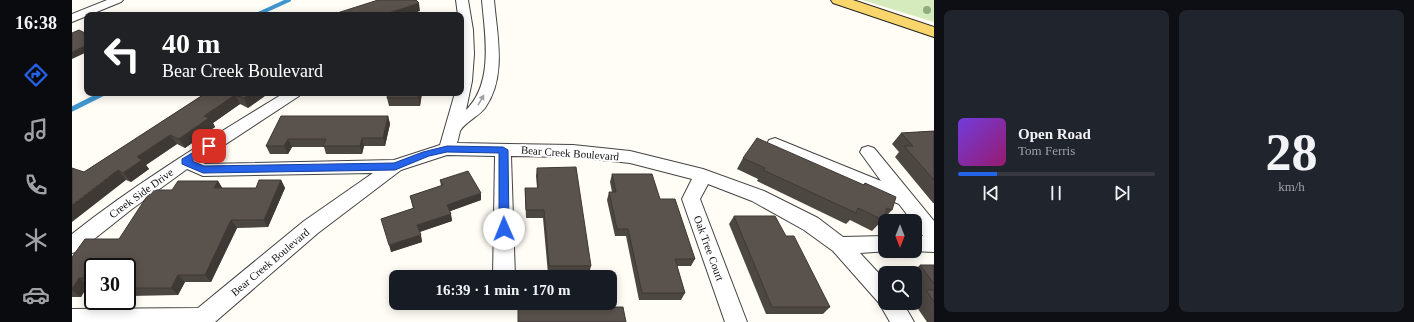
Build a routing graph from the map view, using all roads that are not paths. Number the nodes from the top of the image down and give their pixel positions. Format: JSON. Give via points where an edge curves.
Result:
{"nodes":[{"id":1,"x":117,"y":0,"type":"edge"},
{"id":2,"x":462,"y":0,"type":"edge"},
{"id":3,"x":488,"y":0,"type":"edge"},
{"id":4,"x":838,"y":0,"type":"edge"},
{"id":5,"x":855,"y":0,"type":"edge"},
{"id":6,"x":87,"y":12,"type":"edge"},
{"id":7,"x":463,"y":12,"type":"edge"},
{"id":8,"x":84,"y":13,"type":"edge"},
{"id":9,"x":72,"y":18,"type":"edge"},
{"id":10,"x":489,"y":18,"type":"junction"},
{"id":11,"x":464,"y":19,"type":"edge"},
{"id":12,"x":464,"y":23,"type":"edge"},
{"id":13,"x":934,"y":27,"type":"edge"},
{"id":14,"x":934,"y":32,"type":"edge"},
{"id":15,"x":464,"y":83,"type":"edge"},
{"id":16,"x":289,"y":96,"type":"edge"},
{"id":17,"x":461,"y":96,"type":"edge"},
{"id":18,"x":454,"y":128,"type":"junction"},
{"id":19,"x":775,"y":144,"type":"edge"},
{"id":20,"x":447,"y":149,"type":"junction"},
{"id":21,"x":503,"y":150,"type":"junction"},
{"id":22,"x":868,"y":152,"type":"dead end"},
{"id":23,"x":185,"y":161,"type":"junction"},
{"id":24,"x":395,"y":166,"type":"junction"},
{"id":25,"x":704,"y":174,"type":"junction"},
{"id":26,"x":906,"y":199,"type":"junction"},
{"id":27,"x":934,"y":234,"type":"edge"},
{"id":28,"x":878,"y":244,"type":"edge"},
{"id":29,"x":922,"y":244,"type":"edge"},
{"id":30,"x":934,"y":244,"type":"edge"},
{"id":31,"x":72,"y":245,"type":"edge"},
{"id":32,"x":840,"y":245,"type":"junction"},
{"id":33,"x":504,"y":270,"type":"edge"},
{"id":34,"x":878,"y":287,"type":"edge"},
{"id":35,"x":895,"y":310,"type":"edge"},
{"id":36,"x":72,"y":320,"type":"edge"},
{"id":37,"x":200,"y":321,"type":"edge"},
{"id":38,"x":736,"y":322,"type":"edge"},
{"id":39,"x":903,"y":322,"type":"edge"}],
"edges":[{"from":1,"to":6,"type":"street"},
{"from":2,"to":7,"type":"street"},
{"from":3,"to":10,"type":"street"},
{"from":4,"to":14,"type":"main road"},
{"from":5,"to":13,"type":"main road"},
{"from":8,"to":9,"type":"street"},
{"from":10,"to":11,"type":"street"},
{"from":18,"to":10,"type":"street","one_way":true,"via":[[474,110],[485,91],[492,60]]},
{"from":12,"to":15,"type":"street","via":[[468,38]]},
{"from":16,"to":23,"type":"street","name":"Creek Side Drive"},
{"from":17,"to":18,"type":"street"},
{"from":18,"to":20,"type":"street"},
{"from":19,"to":26,"type":"street"},
{"from":20,"to":21,"type":"street","name":"Bear Creek Boulevard"},
{"from":20,"to":24,"type":"street","name":"Bear Creek Boulevard"},
{"from":21,"to":25,"type":"street","name":"Bear Creek Boulevard","via":[[573,151],[630,157]]},
{"from":21,"to":33,"type":"street"},
{"from":22,"to":26,"type":"street"},
{"from":23,"to":24,"type":"street","via":[[203,170]]},
{"from":23,"to":31,"type":"street","name":"Creek Side Drive"},
{"from":24,"to":37,"type":"street","name":"Bear Creek Boulevard","via":[[311,227]]},
{"from":25,"to":32,"type":"street","name":"Bear Creek Boulevard","via":[[788,211]]},
{"from":25,"to":38,"type":"street","name":"Oak Tree Court","via":[[691,199]]},
{"from":26,"to":27,"type":"street"},
{"from":28,"to":32,"type":"street"},
{"from":29,"to":30,"type":"street"},
{"from":32,"to":34,"type":"street","name":"Bear Creek Boulevard"},
{"from":35,"to":39,"type":"street"},
{"from":36,"to":37,"type":"street"}]}
